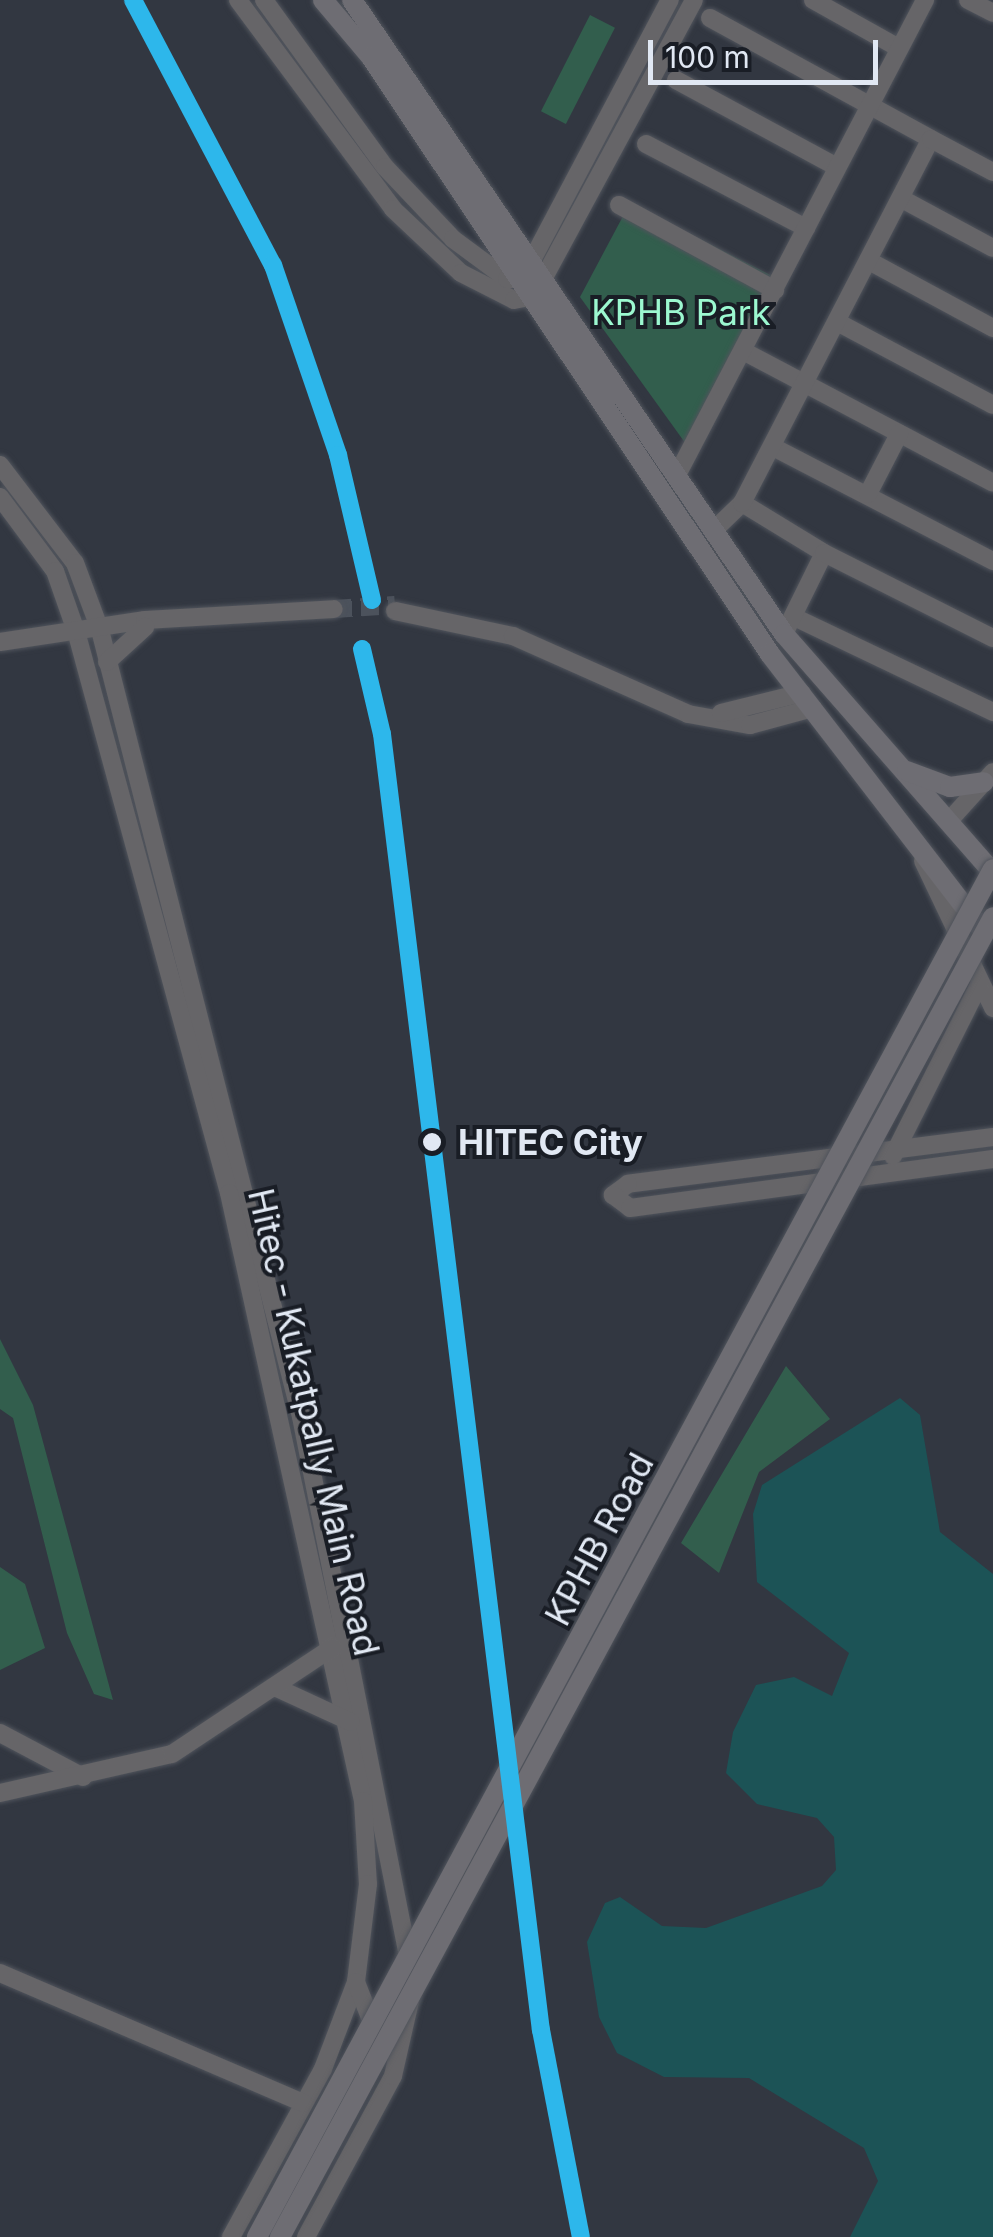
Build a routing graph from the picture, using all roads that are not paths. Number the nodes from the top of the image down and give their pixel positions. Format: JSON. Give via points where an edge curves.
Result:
{"nodes":[{"id":1,"x":238,"y":0,"type":"edge"},
{"id":2,"x":264,"y":0,"type":"edge"},
{"id":3,"x":323,"y":0,"type":"edge"},
{"id":4,"x":352,"y":0,"type":"edge"},
{"id":5,"x":670,"y":0,"type":"edge"},
{"id":6,"x":694,"y":0,"type":"edge"},
{"id":7,"x":814,"y":0,"type":"edge"},
{"id":8,"x":925,"y":0,"type":"edge"},
{"id":9,"x":968,"y":0,"type":"edge"},
{"id":10,"x":993,"y":13,"type":"edge"},
{"id":11,"x":710,"y":18,"type":"dead end"},
{"id":12,"x":655,"y":28,"type":"junction"},
{"id":13,"x":673,"y":38,"type":"junction"},
{"id":14,"x":899,"y":48,"type":"junction"},
{"id":15,"x":676,"y":80,"type":"dead end"},
{"id":16,"x":868,"y":105,"type":"junction"},
{"id":17,"x":931,"y":138,"type":"junction"},
{"id":18,"x":646,"y":144,"type":"dead end"},
{"id":19,"x":837,"y":167,"type":"junction"},
{"id":20,"x":993,"y":172,"type":"edge"},
{"id":21,"x":902,"y":199,"type":"junction"},
{"id":22,"x":619,"y":205,"type":"dead end"},
{"id":23,"x":806,"y":228,"type":"junction"},
{"id":24,"x":993,"y":248,"type":"edge"},
{"id":25,"x":870,"y":262,"type":"junction"},
{"id":26,"x":532,"y":279,"type":"junction"},
{"id":27,"x":775,"y":290,"type":"junction"},
{"id":28,"x":839,"y":323,"type":"junction"},
{"id":29,"x":993,"y":328,"type":"edge"},
{"id":30,"x":745,"y":352,"type":"junction"},
{"id":31,"x":806,"y":386,"type":"junction"},
{"id":32,"x":993,"y":405,"type":"edge"},
{"id":33,"x":899,"y":434,"type":"junction"},
{"id":34,"x":773,"y":447,"type":"junction"},
{"id":35,"x":0,"y":465,"type":"edge"},
{"id":36,"x":677,"y":475,"type":"junction"},
{"id":37,"x":993,"y":483,"type":"edge"},
{"id":38,"x":868,"y":494,"type":"junction"},
{"id":39,"x":0,"y":497,"type":"edge"},
{"id":40,"x":742,"y":503,"type":"junction"},
{"id":41,"x":714,"y":530,"type":"junction"},
{"id":42,"x":824,"y":553,"type":"junction"},
{"id":43,"x":993,"y":561,"type":"edge"},
{"id":44,"x":395,"y":608,"type":"tunnel mouth"},
{"id":45,"x":789,"y":625,"type":"junction"},
{"id":46,"x":146,"y":627,"type":"junction"},
{"id":47,"x":105,"y":630,"type":"junction"},
{"id":48,"x":76,"y":631,"type":"junction"},
{"id":49,"x":993,"y":638,"type":"edge"},
{"id":50,"x":0,"y":642,"type":"edge"},
{"id":51,"x":107,"y":662,"type":"junction"},
{"id":52,"x":807,"y":701,"type":"junction"},
{"id":53,"x":993,"y":712,"type":"edge"},
{"id":54,"x":897,"y":765,"type":"junction"},
{"id":55,"x":990,"y":777,"type":"edge"},
{"id":56,"x":955,"y":829,"type":"junction"},
{"id":57,"x":920,"y":856,"type":"junction"},
{"id":58,"x":993,"y":859,"type":"edge"},
{"id":59,"x":993,"y":871,"type":"edge"},
{"id":60,"x":993,"y":917,"type":"edge"},
{"id":61,"x":993,"y":936,"type":"edge"},
{"id":62,"x":980,"y":982,"type":"junction"},
{"id":63,"x":993,"y":1008,"type":"edge"},
{"id":64,"x":993,"y":1137,"type":"edge"},
{"id":65,"x":896,"y":1150,"type":"junction"},
{"id":66,"x":993,"y":1159,"type":"edge"},
{"id":67,"x":884,"y":1174,"type":"junction"},
{"id":68,"x":333,"y":1648,"type":"junction"},
{"id":69,"x":277,"y":1688,"type":"junction"},
{"id":70,"x":351,"y":1722,"type":"junction"},
{"id":71,"x":0,"y":1733,"type":"edge"},
{"id":72,"x":86,"y":1778,"type":"junction"},
{"id":73,"x":0,"y":1794,"type":"edge"},
{"id":74,"x":0,"y":1973,"type":"edge"},
{"id":75,"x":356,"y":1982,"type":"junction"},
{"id":76,"x":335,"y":2040,"type":"junction"},
{"id":77,"x":393,"y":2076,"type":"junction"},
{"id":78,"x":303,"y":2103,"type":"junction"},
{"id":79,"x":366,"y":2125,"type":"junction"},
{"id":80,"x":231,"y":2237,"type":"edge"},
{"id":81,"x":257,"y":2237,"type":"edge"},
{"id":82,"x":280,"y":2237,"type":"edge"},
{"id":83,"x":306,"y":2237,"type":"edge"}],
"edges":[{"from":1,"to":26,"type":"street","via":[[393,210],[486,291]]},
{"from":2,"to":26,"type":"street","via":[[329,99],[422,209],[478,263]]},
{"from":3,"to":26,"type":"main road"},
{"from":4,"to":26,"type":"main road"},
{"from":5,"to":12,"type":"street"},
{"from":6,"to":13,"type":"street"},
{"from":7,"to":14,"type":"street"},
{"from":8,"to":14,"type":"street"},
{"from":9,"to":10,"type":"street"},
{"from":11,"to":16,"type":"street"},
{"from":12,"to":13,"type":"street"},
{"from":12,"to":26,"type":"street"},
{"from":13,"to":26,"type":"street"},
{"from":14,"to":16,"type":"street"},
{"from":15,"to":19,"type":"street"},
{"from":16,"to":17,"type":"street"},
{"from":16,"to":19,"type":"street"},
{"from":17,"to":20,"type":"street"},
{"from":17,"to":21,"type":"street"},
{"from":18,"to":23,"type":"street"},
{"from":19,"to":23,"type":"street"},
{"from":21,"to":24,"type":"street"},
{"from":21,"to":25,"type":"street"},
{"from":22,"to":27,"type":"street"},
{"from":23,"to":27,"type":"street"},
{"from":25,"to":28,"type":"street"},
{"from":25,"to":29,"type":"street"},
{"from":26,"to":36,"type":"main road"},
{"from":26,"to":52,"type":"main road"},
{"from":27,"to":30,"type":"street"},
{"from":28,"to":31,"type":"street"},
{"from":28,"to":32,"type":"street"},
{"from":30,"to":31,"type":"street"},
{"from":30,"to":36,"type":"street"},
{"from":31,"to":33,"type":"street"},
{"from":31,"to":34,"type":"street"},
{"from":33,"to":37,"type":"street"},
{"from":33,"to":38,"type":"street"},
{"from":34,"to":38,"type":"street"},
{"from":34,"to":40,"type":"street"},
{"from":35,"to":47,"type":"street","name":"Hitec - Kukatpally Main Road","via":[[74,563]]},
{"from":36,"to":41,"type":"main road"},
{"from":38,"to":43,"type":"street"},
{"from":39,"to":48,"type":"street","name":"Hitec - Kukatpally Main Road","via":[[56,571]]},
{"from":40,"to":41,"type":"street"},
{"from":40,"to":42,"type":"street"},
{"from":41,"to":45,"type":"main road"},
{"from":42,"to":45,"type":"street"},
{"from":42,"to":49,"type":"street"},
{"from":44,"to":52,"type":"street","via":[[513,636],[688,714],[750,725]]},
{"from":45,"to":53,"type":"street"},
{"from":45,"to":54,"type":"main road","via":[[826,688]]},
{"from":46,"to":47,"type":"street"},
{"from":46,"to":47,"type":"street","via":[[334,612]]},
{"from":46,"to":51,"type":"street"},
{"from":47,"to":48,"type":"street"},
{"from":47,"to":51,"type":"street","name":"Hitec - Kukatpally Main Road"},
{"from":48,"to":50,"type":"street"},
{"from":48,"to":68,"type":"street","name":"Hitec - Kukatpally Main Road","via":[[229,1193]]},
{"from":51,"to":77,"type":"street","name":"Hitec - Kukatpally Main Road","via":[[248,1193],[387,1817],[412,1986]]},
{"from":52,"to":57,"type":"main road"},
{"from":54,"to":55,"type":"main road","via":[[950,787]]},
{"from":54,"to":56,"type":"main road"},
{"from":55,"to":56,"type":"street"},
{"from":56,"to":58,"type":"street"},
{"from":56,"to":59,"type":"main road"},
{"from":57,"to":61,"type":"main road"},
{"from":57,"to":62,"type":"street"},
{"from":59,"to":81,"type":"main road","name":"KPHB Road","bridge":true},
{"from":60,"to":82,"type":"main road","name":"KPHB Road","bridge":true},
{"from":62,"to":63,"type":"street"},
{"from":62,"to":65,"type":"street"},
{"from":64,"to":65,"type":"street"},
{"from":65,"to":67,"type":"street"},
{"from":65,"to":67,"type":"street","via":[[628,1184],[613,1196],[630,1208]]},
{"from":66,"to":67,"type":"street"},
{"from":68,"to":69,"type":"street"},
{"from":68,"to":70,"type":"street","name":"Hitec - Kukatpally Main Road"},
{"from":69,"to":70,"type":"street"},
{"from":69,"to":72,"type":"street","via":[[172,1754]]},
{"from":70,"to":75,"type":"street","name":"Hitec - Kukatpally Main Road","via":[[369,1846]]},
{"from":71,"to":72,"type":"street"},
{"from":72,"to":73,"type":"street"},
{"from":74,"to":78,"type":"street"},
{"from":75,"to":76,"type":"street","name":"Hitec - Kukatpally Main Road"},
{"from":75,"to":77,"type":"street"},
{"from":76,"to":78,"type":"street","name":"Hitec - Kukatpally Main Road"},
{"from":76,"to":79,"type":"street"},
{"from":77,"to":79,"type":"street","name":"Hitec - Kukatpally Main Road"},
{"from":78,"to":80,"type":"street","name":"Hitec - Kukatpally Main Road"},
{"from":79,"to":83,"type":"street","name":"Hitec - Kukatpally Main Road"}]}
